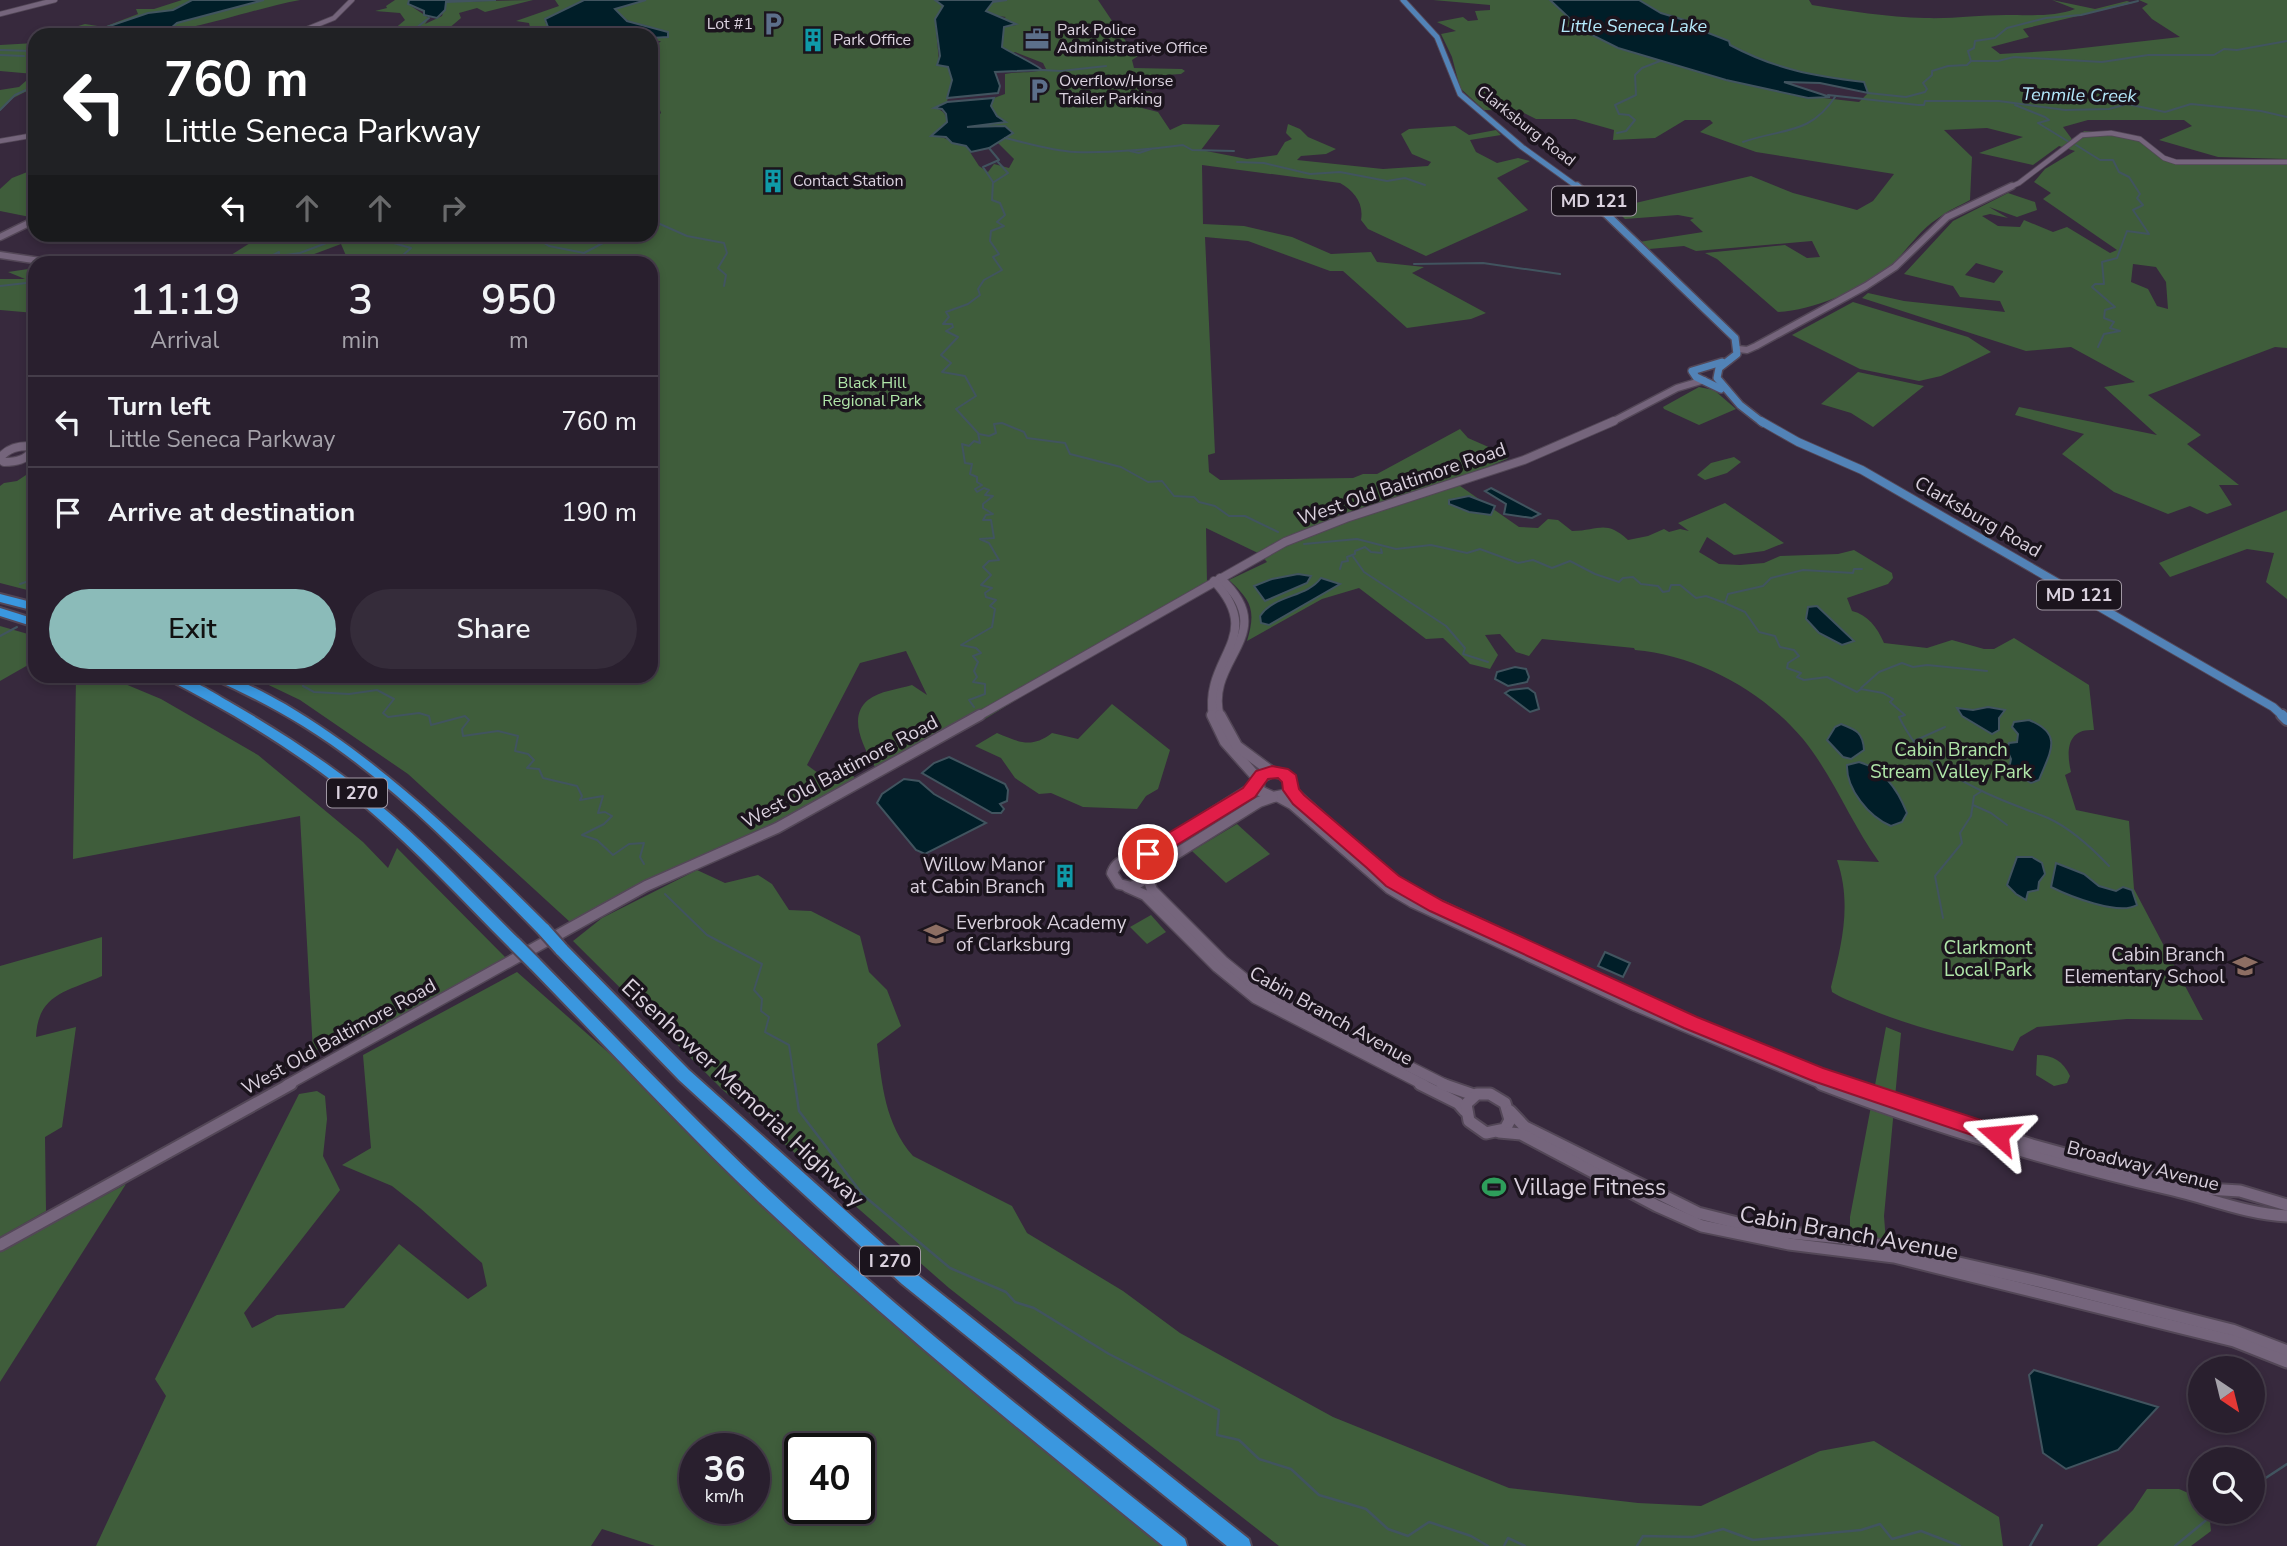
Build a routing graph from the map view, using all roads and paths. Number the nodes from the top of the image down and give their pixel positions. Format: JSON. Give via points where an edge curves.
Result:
{"nodes":[{"id":1,"x":55,"y":0,"type":"edge"},
{"id":2,"x":352,"y":0,"type":"edge"},
{"id":3,"x":1403,"y":0,"type":"edge"},
{"id":4,"x":0,"y":14,"type":"edge"},
{"id":5,"x":308,"y":28,"type":"edge"},
{"id":6,"x":28,"y":136,"type":"edge"},
{"id":7,"x":0,"y":141,"type":"edge"},
{"id":8,"x":2287,"y":162,"type":"edge"},
{"id":9,"x":28,"y":223,"type":"edge"},
{"id":10,"x":0,"y":237,"type":"edge"},
{"id":11,"x":0,"y":255,"type":"edge"},
{"id":12,"x":28,"y":259,"type":"edge"},
{"id":13,"x":1737,"y":349,"type":"junction"},
{"id":14,"x":1705,"y":367,"type":"junction"},
{"id":15,"x":1692,"y":373,"type":"junction"},
{"id":16,"x":1717,"y":376,"type":"junction"},
{"id":17,"x":1705,"y":380,"type":"junction"},
{"id":18,"x":1677,"y":388,"type":"junction"},
{"id":19,"x":1733,"y":397,"type":"junction"},
{"id":20,"x":28,"y":445,"type":"edge"},
{"id":21,"x":13,"y":448,"type":"junction"},
{"id":22,"x":0,"y":449,"type":"edge"},
{"id":23,"x":28,"y":456,"type":"edge"},
{"id":24,"x":0,"y":458,"type":"edge"},
{"id":25,"x":1217,"y":580,"type":"junction"},
{"id":26,"x":0,"y":598,"type":"edge"},
{"id":27,"x":28,"y":605,"type":"edge"},
{"id":28,"x":0,"y":612,"type":"edge"},
{"id":29,"x":28,"y":621,"type":"edge"},
{"id":30,"x":184,"y":683,"type":"edge"},
{"id":31,"x":232,"y":683,"type":"edge"},
{"id":32,"x":2285,"y":718,"type":"edge"},
{"id":33,"x":1272,"y":772,"type":"junction"},
{"id":34,"x":1258,"y":782,"type":"junction"},
{"id":35,"x":1291,"y":790,"type":"junction"},
{"id":36,"x":1276,"y":797,"type":"junction"},
{"id":37,"x":1130,"y":860,"type":"junction"},
{"id":38,"x":1147,"y":874,"type":"junction"},
{"id":39,"x":1127,"y":887,"type":"junction"},
{"id":40,"x":561,"y":949,"type":"joint"},
{"id":41,"x":1474,"y":1095,"type":"junction"},
{"id":42,"x":1465,"y":1111,"type":"junction"},
{"id":43,"x":1510,"y":1111,"type":"junction"},
{"id":44,"x":1499,"y":1132,"type":"junction"},
{"id":45,"x":2287,"y":1205,"type":"edge"},
{"id":46,"x":2287,"y":1216,"type":"edge"},
{"id":47,"x":0,"y":1245,"type":"edge"},
{"id":48,"x":2287,"y":1351,"type":"edge"},
{"id":49,"x":2287,"y":1362,"type":"edge"},
{"id":50,"x":1178,"y":1546,"type":"edge"},
{"id":51,"x":1242,"y":1546,"type":"edge"}],
"edges":[{"from":1,"to":4,"type":"street"},
{"from":2,"to":5,"type":"street","via":[[337,15]]},
{"from":3,"to":13,"type":"main road","name":"Clarksburg Road","number":"MD 121","via":[[1437,37],[1460,94],[1588,196],[1730,333]]},
{"from":6,"to":7,"type":"street"},
{"from":8,"to":13,"type":"street","via":[[2181,163],[2164,158],[2140,139],[2108,133],[2082,135],[2019,183],[1947,217],[1895,267],[1866,286],[1756,346]]},
{"from":9,"to":10,"type":"street"},
{"from":11,"to":12,"type":"street"},
{"from":13,"to":14,"type":"main road","via":[[1715,366]]},
{"from":13,"to":16,"type":"main road"},
{"from":14,"to":15,"type":"main road"},
{"from":14,"to":16,"type":"main road","name":"Clarksburg Road"},
{"from":15,"to":17,"type":"main road","name":"Clarksburg Road"},
{"from":15,"to":18,"type":"street","name":"West Old Baltimore Road"},
{"from":16,"to":17,"type":"main road"},
{"from":16,"to":19,"type":"main road","name":"Clarksburg Road"},
{"from":17,"to":18,"type":"street","name":"West Old Baltimore Road"},
{"from":17,"to":19,"type":"main road","name":"Clarksburg Road"},
{"from":18,"to":25,"type":"street","name":"West Old Baltimore Road","via":[[1553,449],[1311,531]]},
{"from":19,"to":32,"type":"main road","name":"Clarksburg Road","number":"MD 121","via":[[1781,433],[1877,479]]},
{"from":20,"to":21,"type":"street"},
{"from":21,"to":22,"type":"street"},
{"from":21,"to":24,"type":"street"},
{"from":23,"to":24,"type":"street","via":[[4,462]]},
{"from":25,"to":33,"type":"street","via":[[1240,599],[1245,621],[1220,683],[1220,717],[1235,744]]},
{"from":25,"to":34,"type":"street","via":[[1238,614],[1235,632],[1213,680],[1212,714],[1228,748]]},
{"from":25,"to":47,"type":"street","name":"West Old Baltimore Road","via":[[823,804],[646,886]]},
{"from":26,"to":27,"type":"highway"},
{"from":28,"to":29,"type":"highway"},
{"from":30,"to":50,"type":"highway","number":"I 270","bridge":true,"via":[[261,725],[338,778],[412,841],[763,1194],[904,1322]]},
{"from":31,"to":40,"type":"highway","name":"Eisenhower Memorial Highway","number":"I 270","bridge":true,"via":[[304,722],[388,781],[439,825]]},
{"from":33,"to":34,"type":"street"},
{"from":33,"to":35,"type":"street","via":[[1290,779]]},
{"from":34,"to":36,"type":"street","via":[[1260,791]]},
{"from":34,"to":37,"type":"street","via":[[1148,854]]},
{"from":35,"to":36,"type":"street"},
{"from":35,"to":45,"type":"street","name":"Broadway Avenue","via":[[1410,892],[1690,1022],[1860,1090],[2032,1145]]},
{"from":36,"to":38,"type":"street","via":[[1259,802]]},
{"from":36,"to":46,"type":"street","name":"Broadway Avenue","via":[[1292,804],[1390,889],[1412,902],[1687,1030],[1867,1102],[2033,1156],[2243,1212]]},
{"from":37,"to":38,"type":"street","via":[[1143,865]]},
{"from":37,"to":39,"type":"street","via":[[1118,863],[1112,873],[1115,881]]},
{"from":38,"to":39,"type":"street","via":[[1142,883]]},
{"from":38,"to":41,"type":"street","name":"Cabin Branch Avenue","via":[[1152,890],[1261,992],[1457,1091]]},
{"from":39,"to":42,"type":"street","name":"Cabin Branch Avenue","via":[[1145,895],[1255,998],[1452,1100]]},
{"from":40,"to":51,"type":"highway","name":"Eisenhower Memorial Highway","number":"I 270","via":[[684,1075],[908,1278]]},
{"from":41,"to":42,"type":"street"},
{"from":41,"to":43,"type":"street","via":[[1497,1097]]},
{"from":42,"to":44,"type":"street","via":[[1479,1130]]},
{"from":43,"to":44,"type":"street","via":[[1508,1125]]},
{"from":43,"to":48,"type":"street","name":"Cabin Branch Avenue","via":[[1525,1126],[1698,1213],[1769,1231],[1893,1248],[2042,1282],[2232,1330]]},
{"from":44,"to":49,"type":"street","name":"Cabin Branch Avenue","via":[[1521,1134],[1702,1226],[1789,1244],[1894,1257],[2234,1341]]}]}
